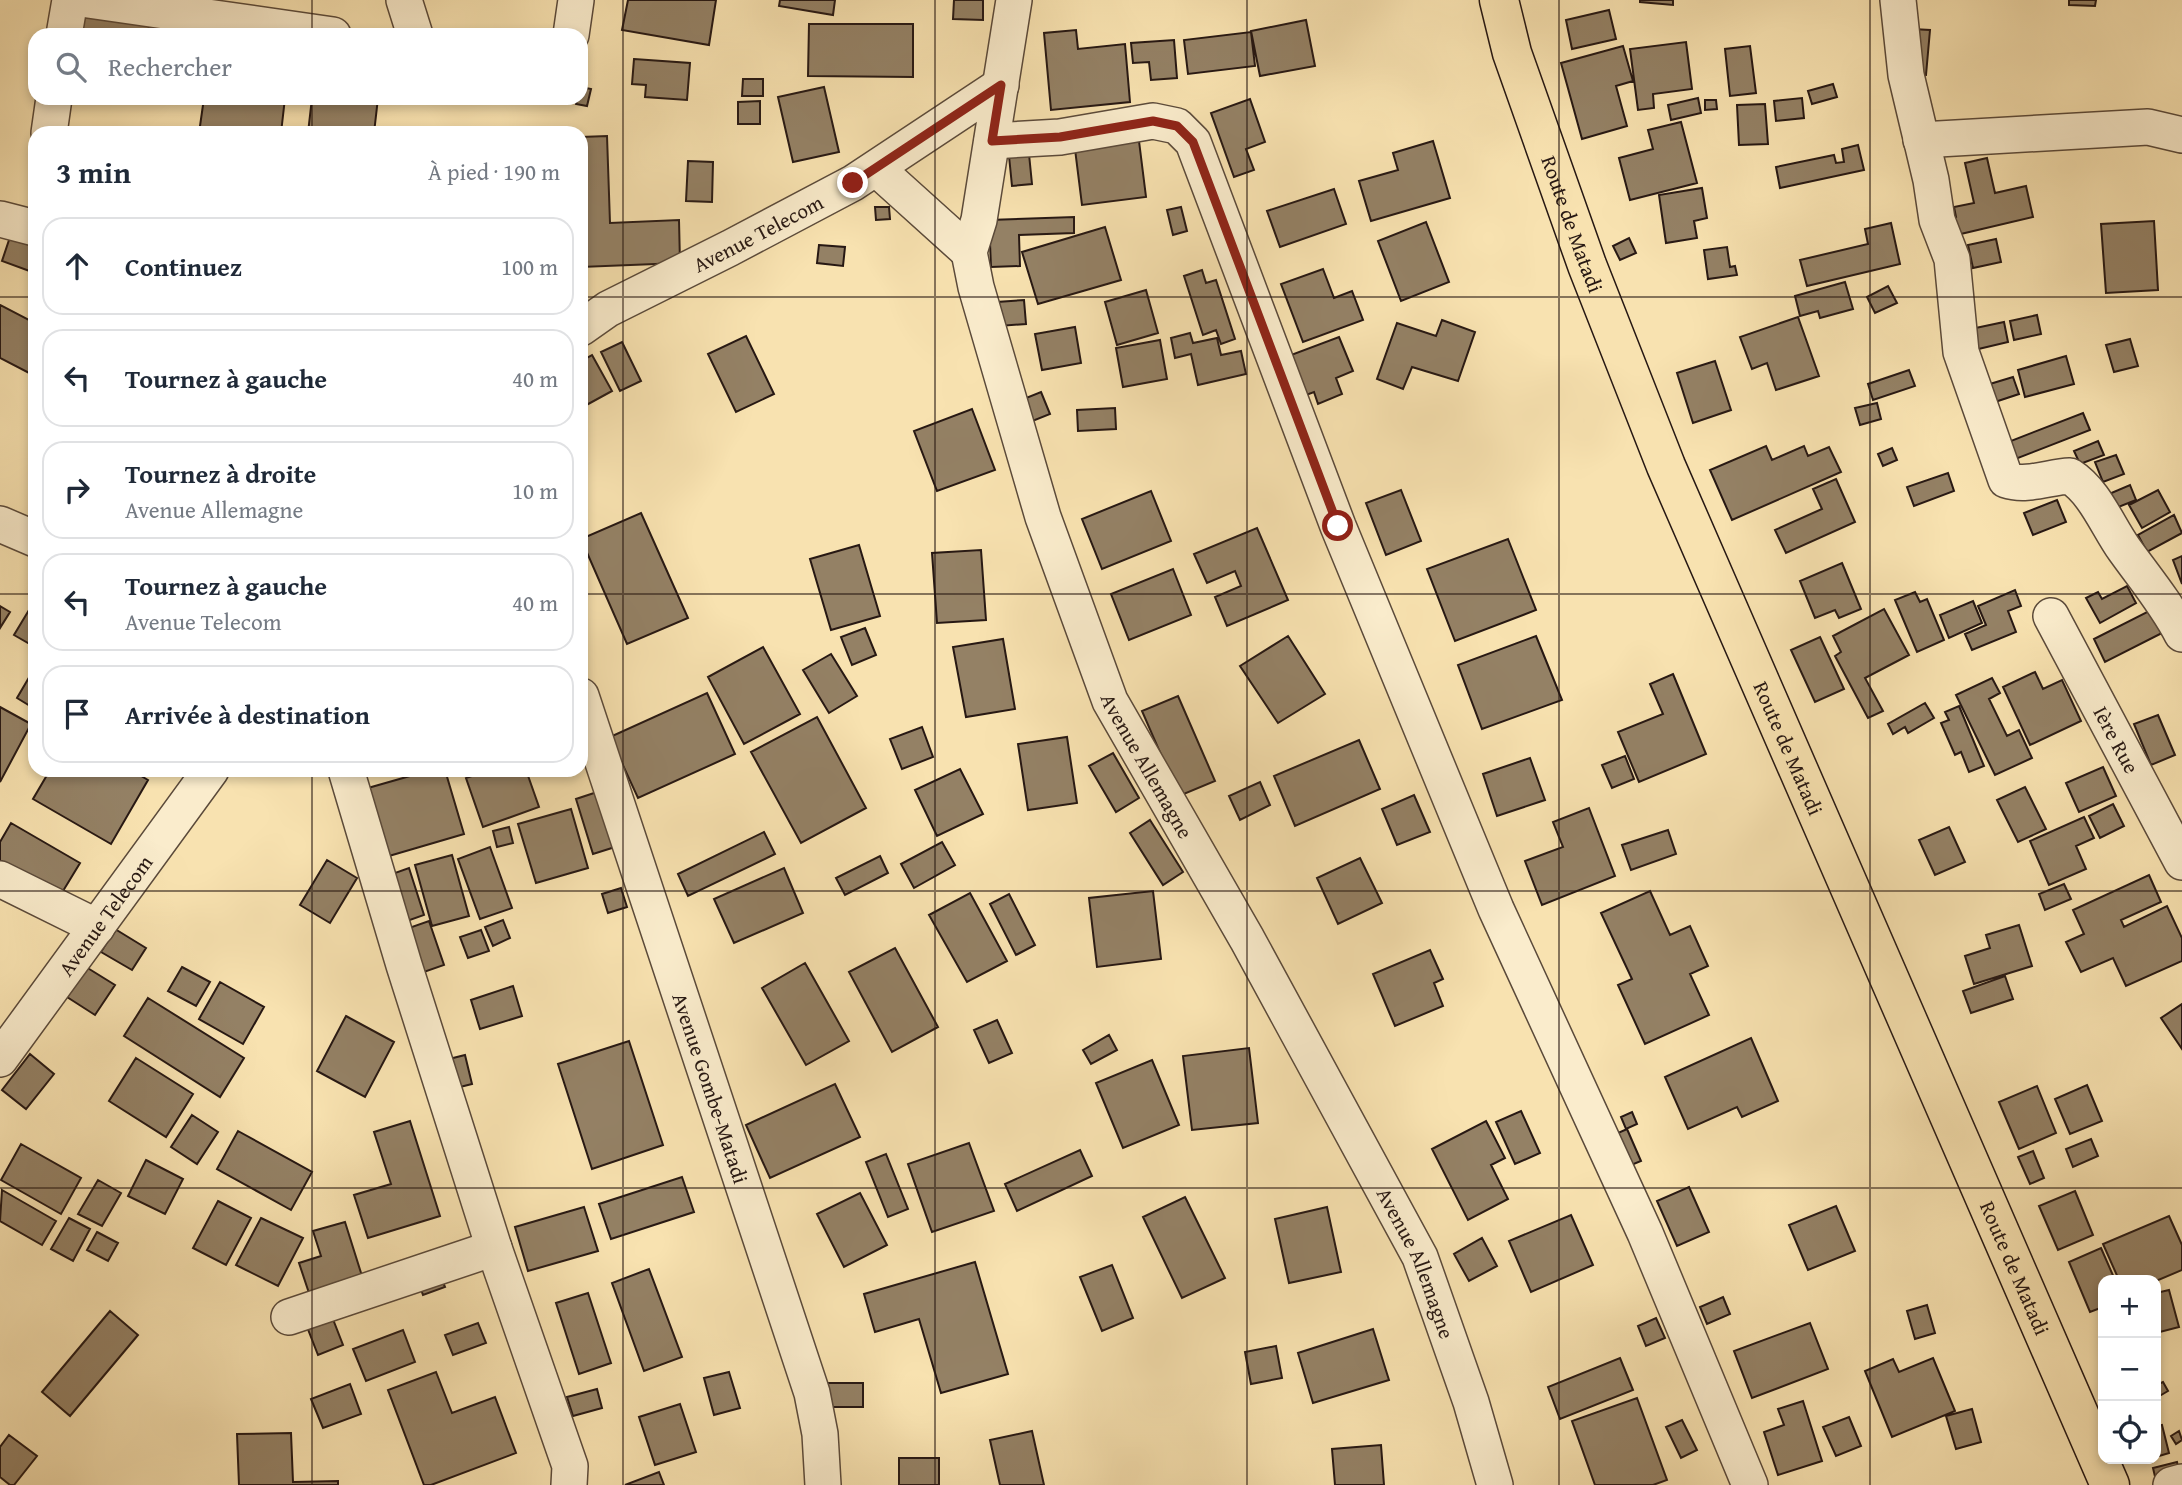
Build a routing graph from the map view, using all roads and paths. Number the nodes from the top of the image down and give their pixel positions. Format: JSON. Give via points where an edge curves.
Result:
{"nodes":[{"id":1,"x":69,"y":0,"type":"edge"},
{"id":2,"x":88,"y":0,"type":"edge"},
{"id":3,"x":404,"y":0,"type":"edge"},
{"id":4,"x":576,"y":0,"type":"edge"},
{"id":5,"x":1014,"y":0,"type":"edge"},
{"id":6,"x":1499,"y":0,"type":"edge"},
{"id":7,"x":1898,"y":0,"type":"edge"},
{"id":8,"x":65,"y":28,"type":"edge"},
{"id":9,"x":284,"y":28,"type":"edge"},
{"id":10,"x":413,"y":28,"type":"edge"},
{"id":11,"x":572,"y":28,"type":"edge"},
{"id":12,"x":1001,"y":85,"type":"junction"},
{"id":13,"x":53,"y":105,"type":"edge"},
{"id":14,"x":50,"y":126,"type":"edge"},
{"id":15,"x":2182,"y":135,"type":"edge"},
{"id":16,"x":1921,"y":140,"type":"junction"},
{"id":17,"x":992,"y":141,"type":"junction"},
{"id":18,"x":877,"y":169,"type":"junction"},
{"id":19,"x":0,"y":219,"type":"edge"},
{"id":20,"x":28,"y":225,"type":"edge"},
{"id":21,"x":968,"y":252,"type":"junction"},
{"id":22,"x":588,"y":323,"type":"edge"},
{"id":23,"x":0,"y":524,"type":"edge"},
{"id":24,"x":28,"y":536,"type":"edge"},
{"id":25,"x":2051,"y":616,"type":"dead end"},
{"id":26,"x":2182,"y":634,"type":"edge"},
{"id":27,"x":588,"y":717,"type":"edge"},
{"id":28,"x":206,"y":777,"type":"edge"},
{"id":29,"x":348,"y":777,"type":"edge"},
{"id":30,"x":2182,"y":862,"type":"edge"},
{"id":31,"x":0,"y":879,"type":"edge"},
{"id":32,"x":97,"y":927,"type":"junction"},
{"id":33,"x":0,"y":1059,"type":"edge"},
{"id":34,"x":494,"y":1248,"type":"junction"},
{"id":35,"x":289,"y":1317,"type":"dead end"},
{"id":36,"x":2182,"y":1482,"type":"edge"},
{"id":37,"x":569,"y":1485,"type":"edge"},
{"id":38,"x":823,"y":1485,"type":"edge"},
{"id":39,"x":1495,"y":1485,"type":"edge"},
{"id":40,"x":1750,"y":1485,"type":"edge"},
{"id":41,"x":2110,"y":1485,"type":"edge"},
{"id":42,"x":2171,"y":1485,"type":"edge"}],
"edges":[{"from":1,"to":8,"type":"street"},
{"from":2,"to":9,"type":"street"},
{"from":3,"to":10,"type":"street"},
{"from":4,"to":11,"type":"street"},
{"from":5,"to":12,"type":"street","name":"Avenue Allemagne"},
{"from":6,"to":41,"type":"highway","name":"Route de Matadi","via":[[1587,265],[1666,466]]},
{"from":7,"to":16,"type":"street","via":[[1906,75]]},
{"from":12,"to":17,"type":"street","name":"Avenue Allemagne"},
{"from":12,"to":18,"type":"street","name":"Avenue Telecom"},
{"from":13,"to":14,"type":"street"},
{"from":15,"to":16,"type":"street","via":[[2148,127]]},
{"from":16,"to":26,"type":"street","via":[[1937,220],[1952,259],[1961,352],[2006,480],[2015,484],[2070,476],[2081,484]]},
{"from":17,"to":21,"type":"street","name":"Avenue Allemagne","via":[[979,220]]},
{"from":17,"to":40,"type":"street","via":[[1060,137],[1153,121],[1177,126],[1193,142],[1338,526],[1480,871],[1645,1233]]},
{"from":18,"to":21,"type":"street"},
{"from":18,"to":22,"type":"street","name":"Avenue Telecom"},
{"from":19,"to":20,"type":"street"},
{"from":21,"to":39,"type":"street","name":"Avenue Allemagne","via":[[1043,517],[1110,701],[1247,939],[1420,1257]]},
{"from":23,"to":24,"type":"street"},
{"from":25,"to":30,"type":"street","name":"Ière Rue"},
{"from":27,"to":38,"type":"street","name":"Avenue Gombe-Matadi","via":[[812,1393]]},
{"from":28,"to":32,"type":"street","name":"Avenue Telecom"},
{"from":29,"to":34,"type":"street"},
{"from":31,"to":32,"type":"street"},
{"from":32,"to":33,"type":"street","name":"Avenue Telecom"},
{"from":34,"to":35,"type":"street"},
{"from":34,"to":37,"type":"street","via":[[570,1466]]},
{"from":36,"to":42,"type":"street"}]}
